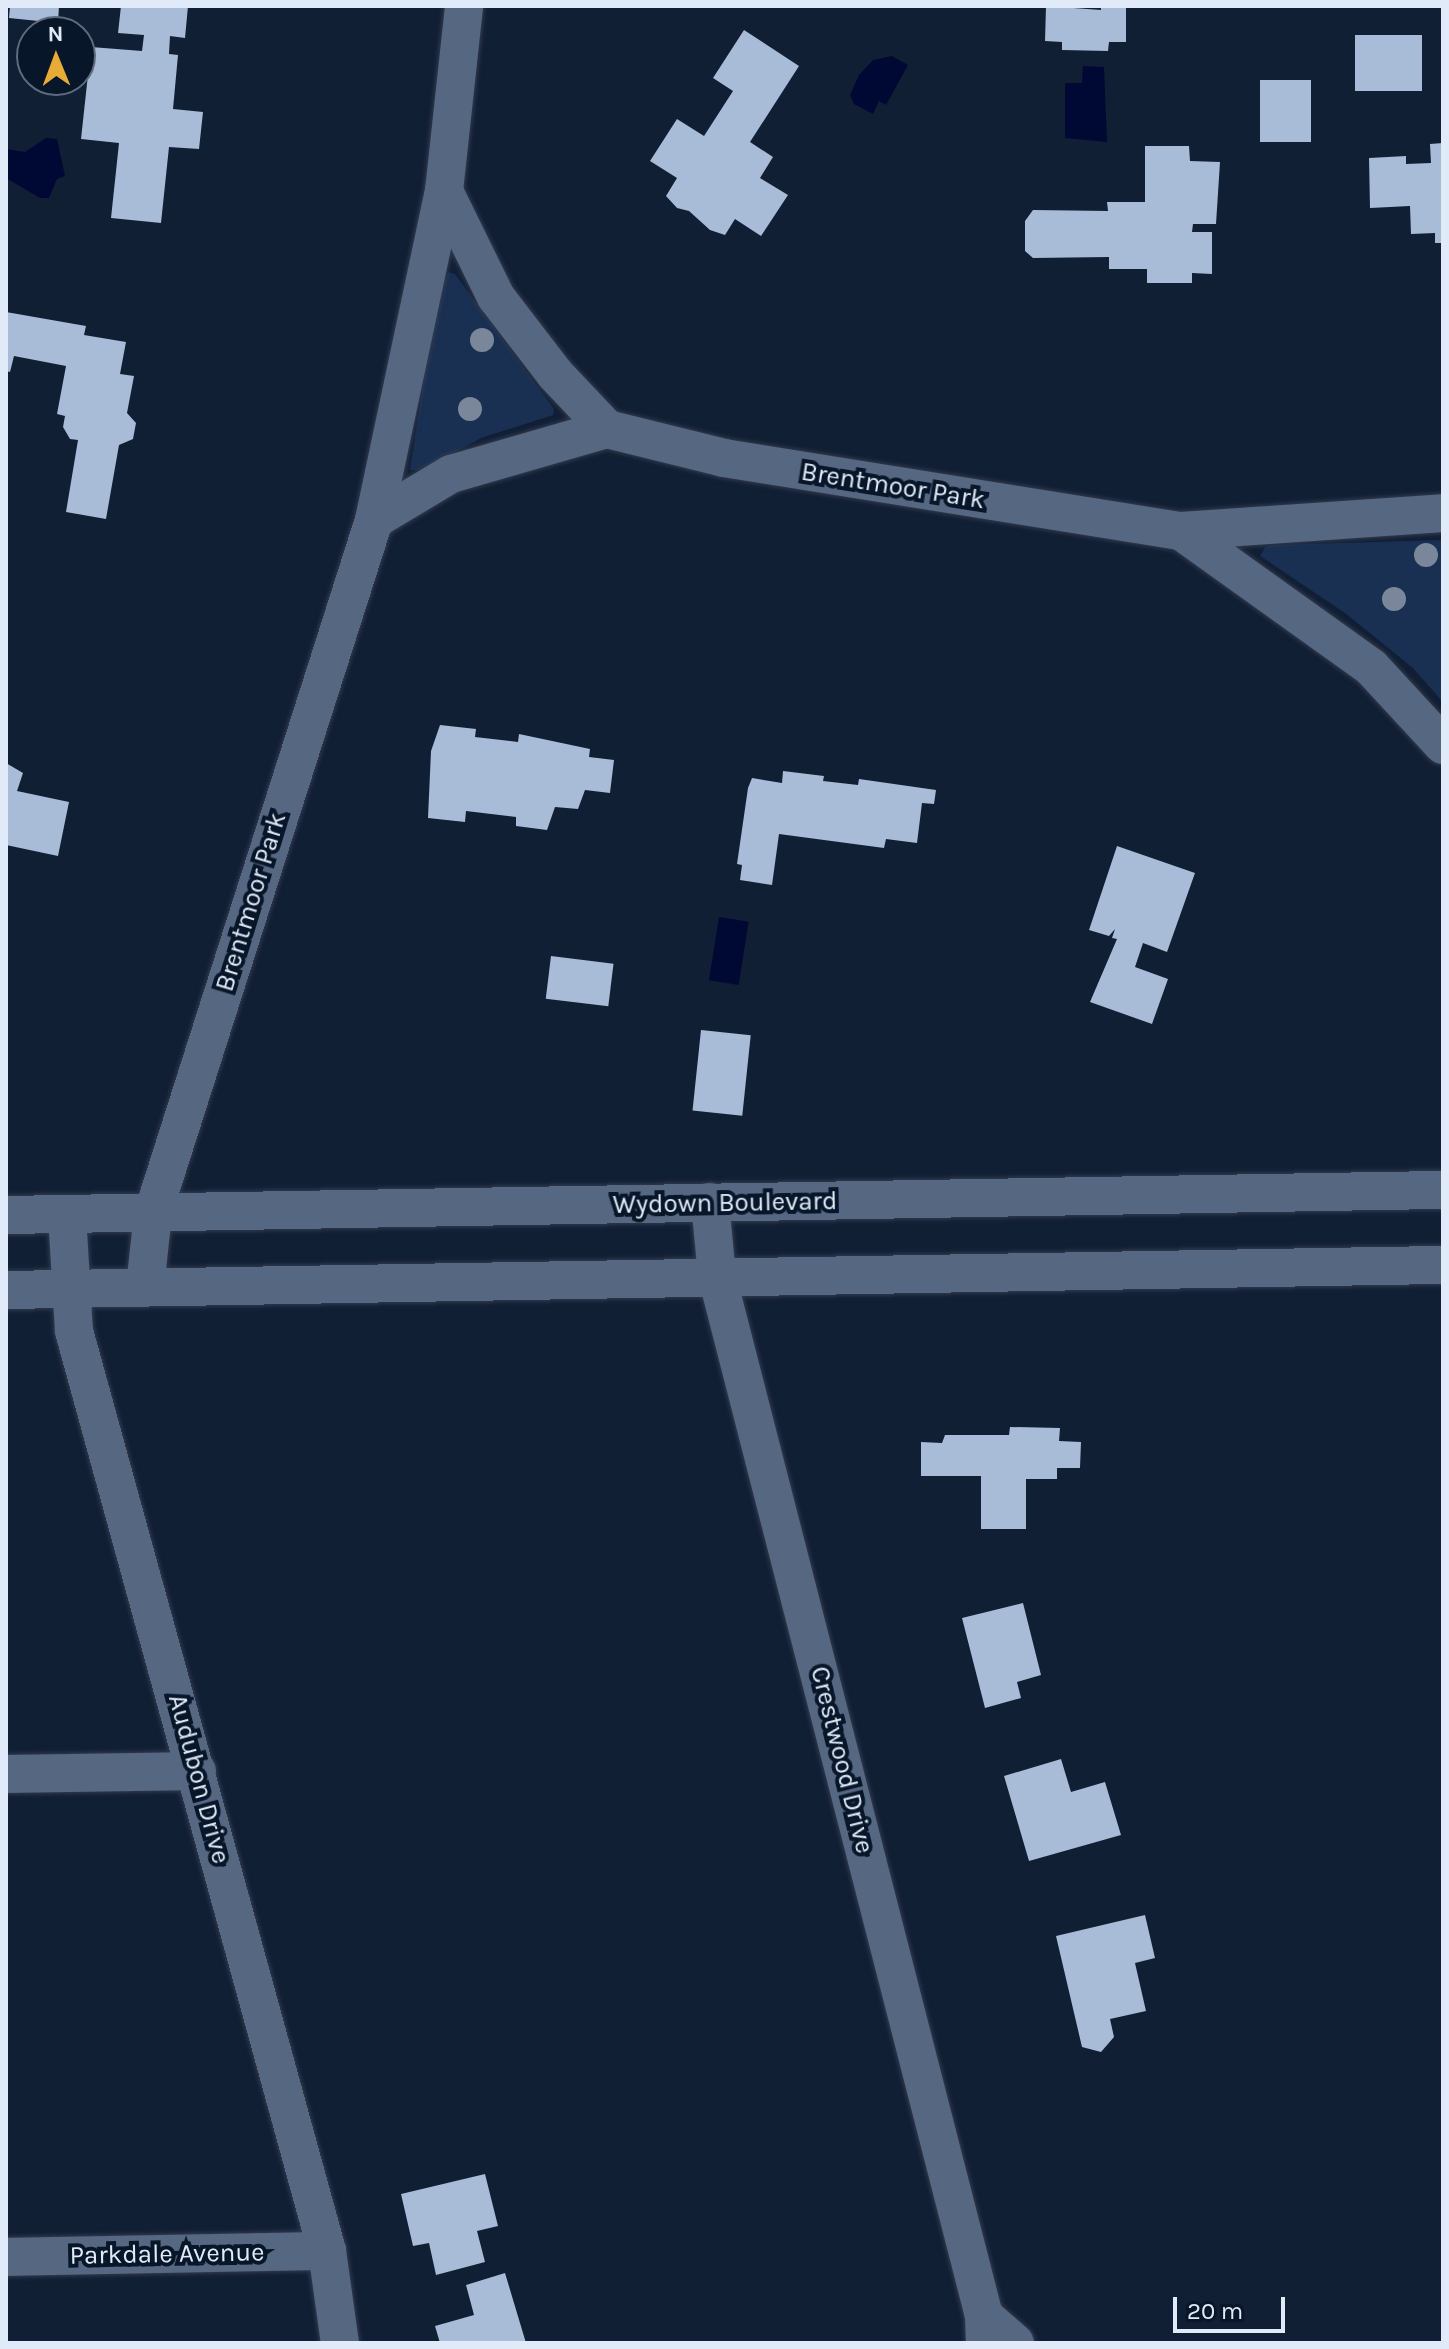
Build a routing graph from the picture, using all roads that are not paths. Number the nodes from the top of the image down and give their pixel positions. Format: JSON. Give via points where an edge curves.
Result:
{"nodes":[{"id":1,"x":464,"y":6,"type":"edge"},
{"id":2,"x":444,"y":191,"type":"junction"},
{"id":3,"x":607,"y":429,"type":"junction"},
{"id":4,"x":1443,"y":513,"type":"edge"},
{"id":5,"x":374,"y":520,"type":"junction"},
{"id":6,"x":1181,"y":531,"type":"junction"},
{"id":7,"x":1443,"y":745,"type":"edge"},
{"id":8,"x":1443,"y":1190,"type":"edge"},
{"id":9,"x":710,"y":1202,"type":"junction"},
{"id":10,"x":153,"y":1213,"type":"junction"},
{"id":11,"x":67,"y":1214,"type":"junction"},
{"id":12,"x":6,"y":1215,"type":"edge"},
{"id":13,"x":1443,"y":1265,"type":"edge"},
{"id":14,"x":717,"y":1276,"type":"junction"},
{"id":15,"x":145,"y":1287,"type":"junction"},
{"id":16,"x":69,"y":1289,"type":"junction"},
{"id":17,"x":6,"y":1290,"type":"edge"},
{"id":18,"x":197,"y":1771,"type":"junction"},
{"id":19,"x":6,"y":1774,"type":"edge"},
{"id":20,"x":327,"y":2251,"type":"junction"},
{"id":21,"x":6,"y":2257,"type":"edge"},
{"id":22,"x":984,"y":2330,"type":"edge"},
{"id":23,"x":340,"y":2343,"type":"edge"},
{"id":24,"x":1015,"y":2343,"type":"edge"}],
"edges":[{"from":1,"to":2,"type":"street","name":"Brentmoor Park"},
{"from":2,"to":3,"type":"street","via":[[496,297],[555,374]]},
{"from":2,"to":5,"type":"street","name":"Brentmoor Park"},
{"from":3,"to":5,"type":"street","via":[[451,474]]},
{"from":3,"to":6,"type":"street","name":"Brentmoor Park","via":[[724,458]]},
{"from":4,"to":6,"type":"street","name":"Brentmoor Park"},
{"from":5,"to":10,"type":"street","name":"Brentmoor Park"},
{"from":6,"to":7,"type":"street","name":"Brentmoor Park","via":[[1371,667]]},
{"from":8,"to":9,"type":"street","name":"Wydown Boulevard"},
{"from":9,"to":10,"type":"street","name":"Wydown Boulevard"},
{"from":9,"to":14,"type":"street","name":"Crestwood Drive"},
{"from":10,"to":11,"type":"street","name":"Wydown Boulevard"},
{"from":10,"to":15,"type":"street","name":"Brentmoor Park"},
{"from":11,"to":12,"type":"street","name":"Wydown Boulevard"},
{"from":11,"to":16,"type":"street","name":"Audubon Drive"},
{"from":13,"to":14,"type":"street"},
{"from":14,"to":15,"type":"street"},
{"from":14,"to":22,"type":"street","name":"Crestwood Drive"},
{"from":15,"to":16,"type":"street"},
{"from":16,"to":17,"type":"street"},
{"from":16,"to":18,"type":"street","name":"Audubon Drive","via":[[74,1331]]},
{"from":18,"to":19,"type":"street"},
{"from":18,"to":20,"type":"street","name":"Audubon Drive"},
{"from":20,"to":21,"type":"street","name":"Parkdale Avenue"},
{"from":20,"to":23,"type":"street","name":"Audubon Drive"},
{"from":22,"to":24,"type":"street","name":"Crestwood Drive"}]}
